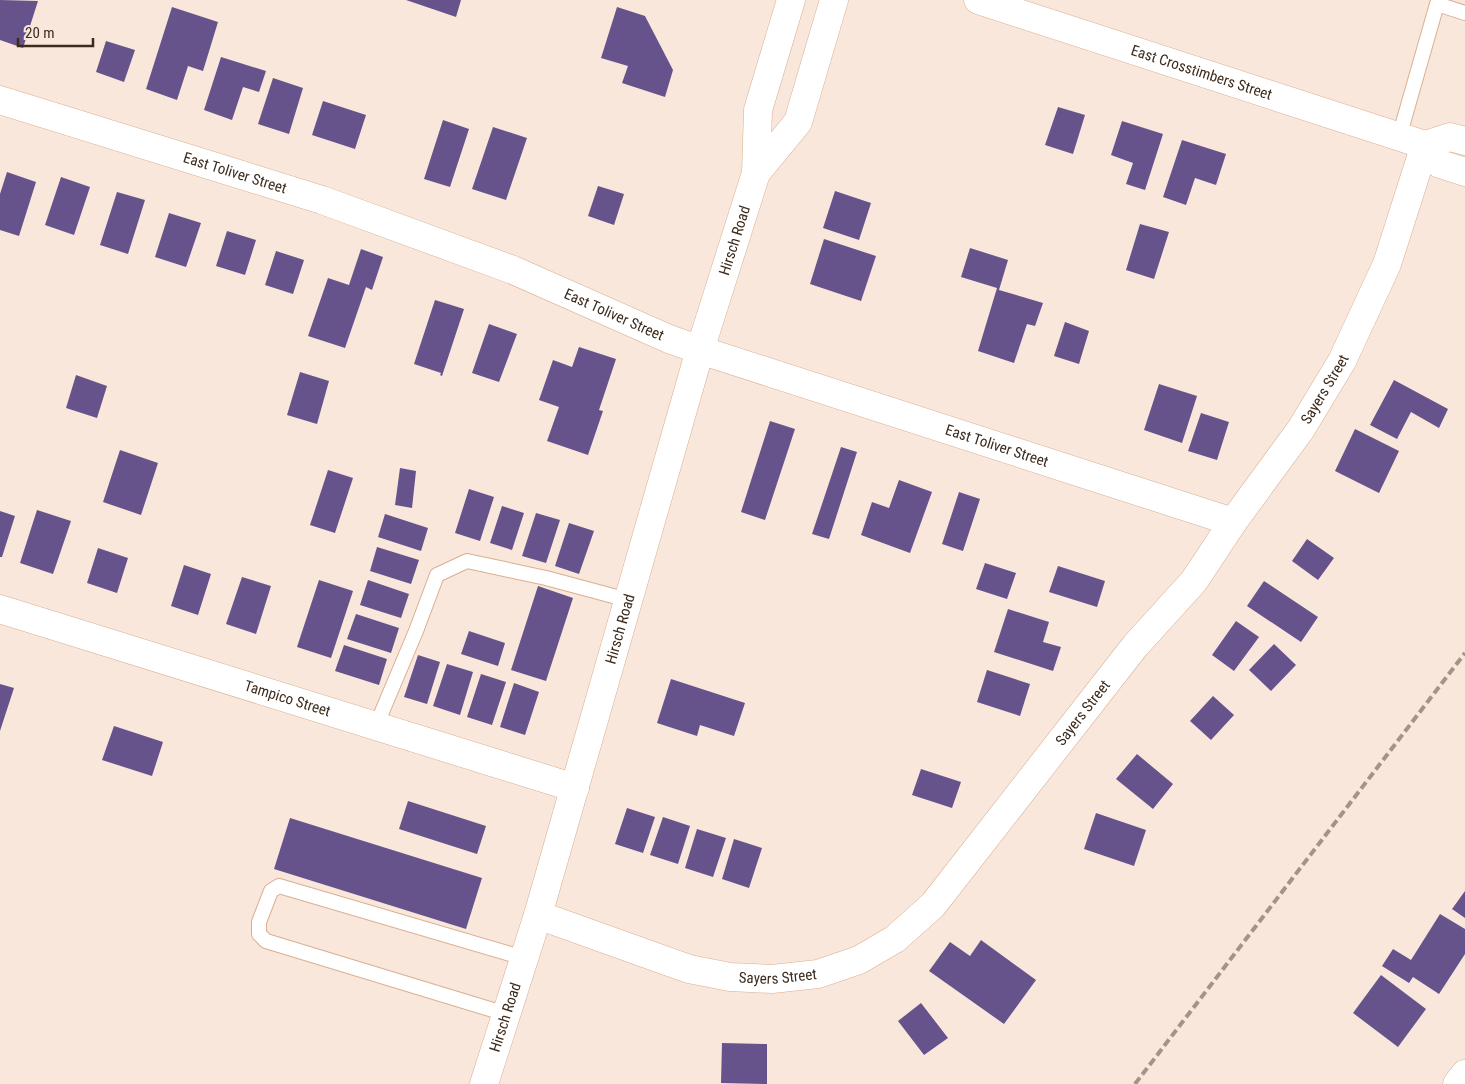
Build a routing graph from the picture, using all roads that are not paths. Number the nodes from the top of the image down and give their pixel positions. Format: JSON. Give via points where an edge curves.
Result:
{"nodes":[{"id":1,"x":792,"y":0,"type":"edge"},
{"id":2,"x":834,"y":0,"type":"edge"},
{"id":3,"x":978,"y":0,"type":"edge"},
{"id":4,"x":1465,"y":13,"type":"edge"},
{"id":5,"x":0,"y":100,"type":"edge"},
{"id":6,"x":1398,"y":137,"type":"junction"},
{"id":7,"x":1465,"y":141,"type":"edge"},
{"id":8,"x":1424,"y":145,"type":"junction"},
{"id":9,"x":1465,"y":172,"type":"edge"},
{"id":10,"x":756,"y":173,"type":"junction"},
{"id":11,"x":700,"y":350,"type":"junction"},
{"id":12,"x":1233,"y":522,"type":"junction"},
{"id":13,"x":628,"y":600,"type":"junction"},
{"id":14,"x":0,"y":609,"type":"edge"},
{"id":15,"x":376,"y":726,"type":"junction"},
{"id":16,"x":575,"y":788,"type":"junction"},
{"id":17,"x":538,"y":915,"type":"junction"},
{"id":18,"x":524,"y":958,"type":"junction"},
{"id":19,"x":506,"y":1014,"type":"junction"},
{"id":20,"x":484,"y":1084,"type":"edge"}],
"edges":[{"from":1,"to":10,"type":"street","name":"Hirsch Road","via":[[758,110]]},
{"from":2,"to":10,"type":"street","name":"Hirsch Road","via":[[798,122]]},
{"from":3,"to":6,"type":"street","name":"East Crosstimbers Street"},
{"from":4,"to":6,"type":"lane","via":[[1437,4]]},
{"from":5,"to":11,"type":"street","name":"East Toliver Street","via":[[322,200],[513,270]]},
{"from":6,"to":8,"type":"street","name":"East Crosstimbers Street"},
{"from":7,"to":8,"type":"street","via":[[1450,136]]},
{"from":8,"to":9,"type":"street","via":[[1440,164]]},
{"from":8,"to":12,"type":"street","name":"Sayers Street","via":[[1387,264],[1342,361],[1301,429]]},
{"from":10,"to":11,"type":"street","name":"Hirsch Road"},
{"from":11,"to":12,"type":"street","name":"East Toliver Street"},
{"from":11,"to":13,"type":"street","name":"Hirsch Road"},
{"from":12,"to":17,"type":"street","name":"Sayers Street","via":[[1194,581],[1135,646],[933,905],[895,938],[859,960],[818,974],[772,979],[730,977],[689,969]]},
{"from":13,"to":15,"type":"lane","via":[[467,560],[437,575]]},
{"from":13,"to":16,"type":"street","name":"Hirsch Road"},
{"from":14,"to":15,"type":"street","name":"Tampico Street"},
{"from":15,"to":16,"type":"street","name":"Tampico Street"},
{"from":16,"to":17,"type":"street","name":"Hirsch Road"},
{"from":17,"to":18,"type":"street","name":"Hirsch Road"},
{"from":18,"to":19,"type":"street","name":"Hirsch Road"},
{"from":18,"to":19,"type":"lane","via":[[279,886],[271,890],[259,922],[260,934],[266,941]]},
{"from":19,"to":20,"type":"street","name":"Hirsch Road"}]}
